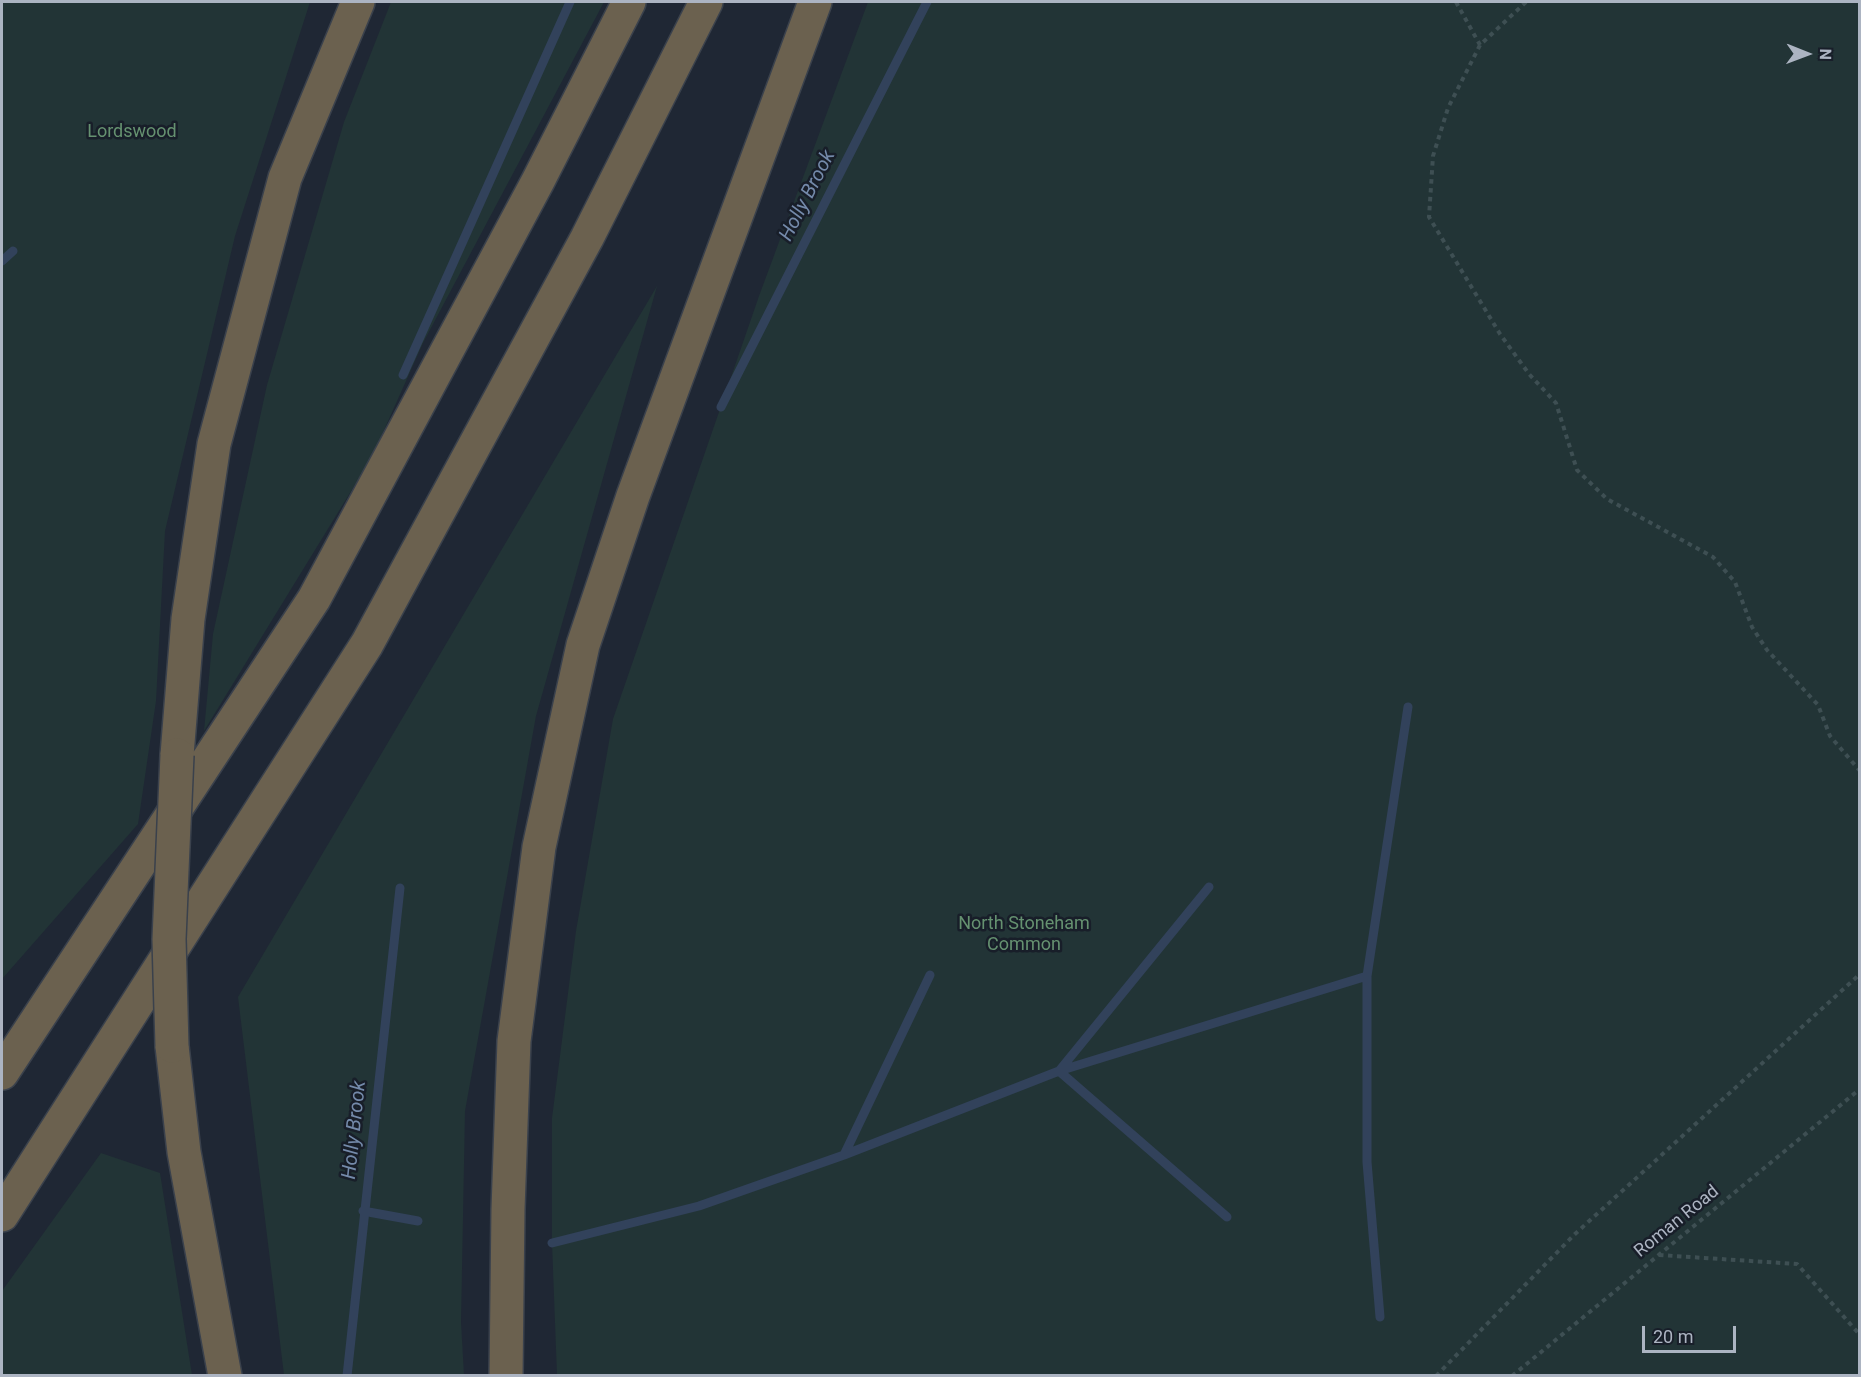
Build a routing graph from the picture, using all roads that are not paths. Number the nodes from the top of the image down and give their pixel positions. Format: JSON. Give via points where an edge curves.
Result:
{"nodes":[{"id":1,"x":358,"y":2,"type":"edge"},
{"id":2,"x":629,"y":2,"type":"edge"},
{"id":3,"x":706,"y":2,"type":"edge"},
{"id":4,"x":814,"y":2,"type":"edge"},
{"id":5,"x":2,"y":1074,"type":"edge"},
{"id":6,"x":2,"y":1215,"type":"edge"},
{"id":7,"x":225,"y":1376,"type":"edge"},
{"id":8,"x":506,"y":1376,"type":"edge"}],
"edges":[{"from":1,"to":7,"type":"highway","bridge":true,"via":[[285,178],[214,444],[188,619],[169,939],[172,1046],[184,1152]]},
{"from":2,"to":5,"type":"highway","via":[[538,181],[314,599]]},
{"from":3,"to":6,"type":"highway","via":[[587,238],[367,644]]},
{"from":4,"to":8,"type":"highway","via":[[633,496],[583,645],[539,847],[514,1041]]}]}
